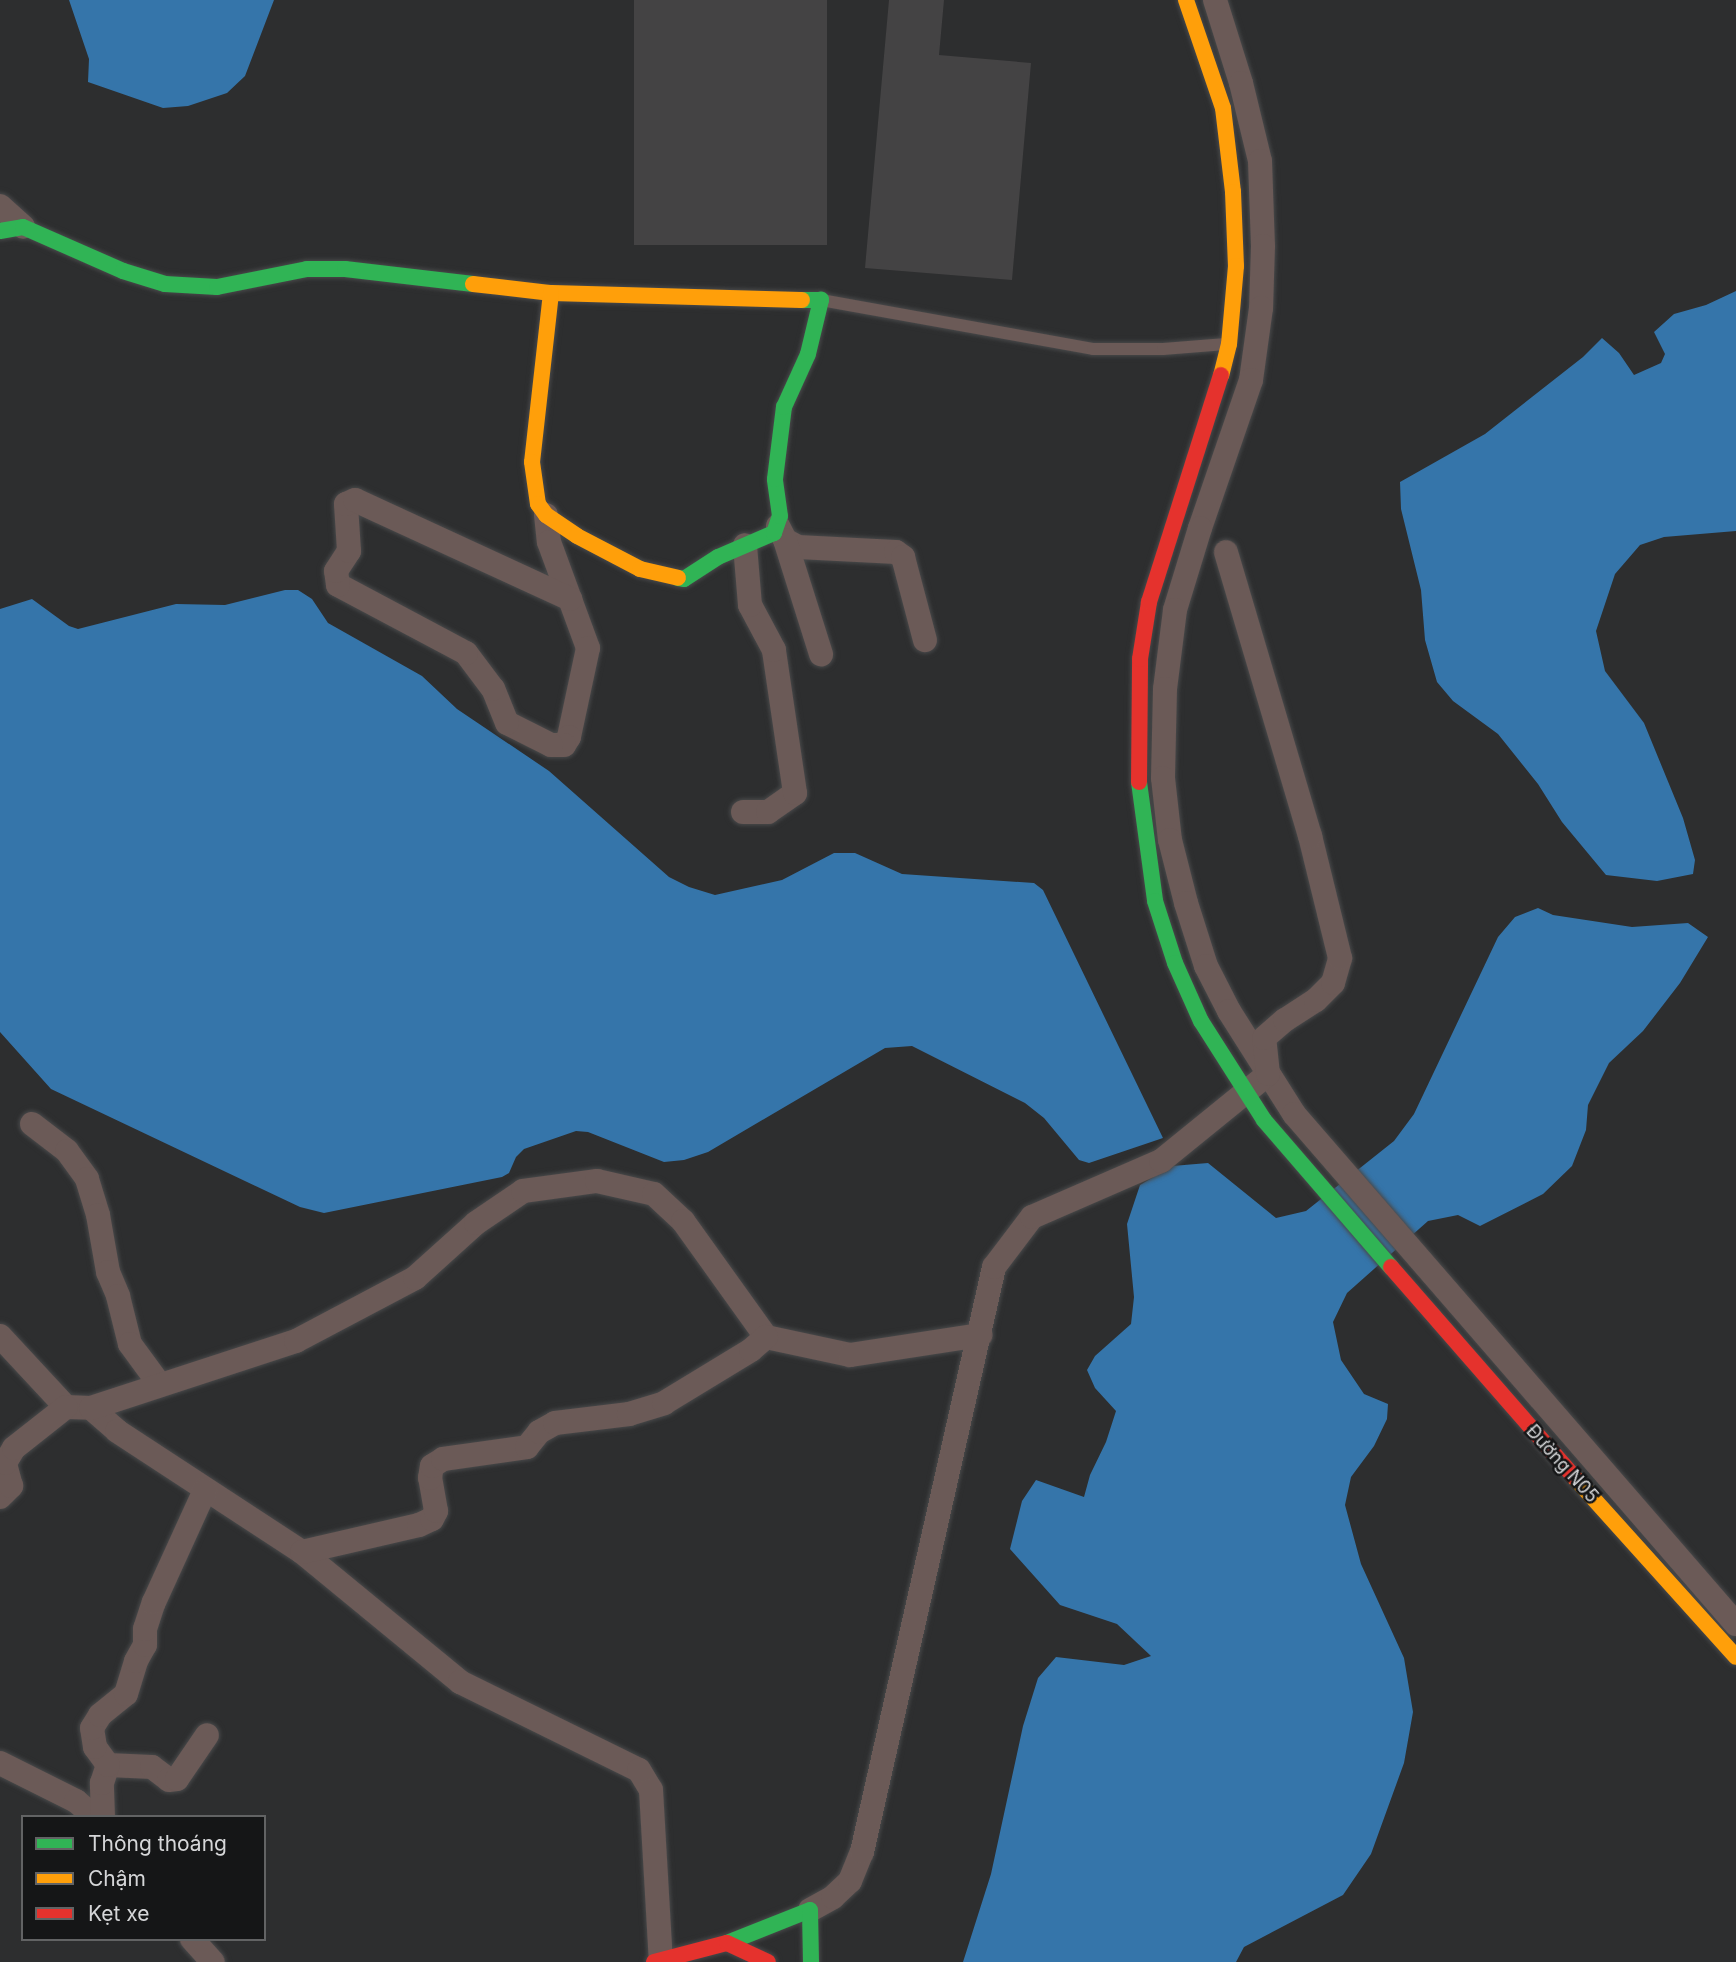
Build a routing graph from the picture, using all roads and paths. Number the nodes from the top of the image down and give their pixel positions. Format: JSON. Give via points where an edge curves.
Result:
{"nodes":[{"id":1,"x":1186,"y":0,"type":"edge"},
{"id":2,"x":1214,"y":0,"type":"edge"},
{"id":3,"x":0,"y":206,"type":"edge"},
{"id":4,"x":11,"y":229,"type":"edge"},
{"id":5,"x":551,"y":293,"type":"junction"},
{"id":6,"x":821,"y":300,"type":"junction"},
{"id":7,"x":1229,"y":344,"type":"junction"},
{"id":8,"x":546,"y":515,"type":"junction"},
{"id":9,"x":781,"y":533,"type":"junction"},
{"id":10,"x":745,"y":545,"type":"junction"},
{"id":11,"x":1226,"y":552,"type":"dead end"},
{"id":12,"x":570,"y":599,"type":"junction"},
{"id":13,"x":925,"y":640,"type":"dead end"},
{"id":14,"x":821,"y":654,"type":"dead end"},
{"id":15,"x":743,"y":812,"type":"dead end"},
{"id":16,"x":1268,"y":1074,"type":"junction"},
{"id":17,"x":1245,"y":1093,"type":"junction"},
{"id":18,"x":32,"y":1124,"type":"dead end"},
{"id":19,"x":980,"y":1335,"type":"junction"},
{"id":20,"x":766,"y":1337,"type":"junction"},
{"id":21,"x":2,"y":1342,"type":"edge"},
{"id":22,"x":160,"y":1385,"type":"junction"},
{"id":23,"x":66,"y":1407,"type":"junction"},
{"id":24,"x":91,"y":1408,"type":"junction"},
{"id":25,"x":205,"y":1490,"type":"junction"},
{"id":26,"x":0,"y":1497,"type":"edge"},
{"id":27,"x":302,"y":1552,"type":"junction"},
{"id":28,"x":1736,"y":1624,"type":"edge"},
{"id":29,"x":1736,"y":1657,"type":"edge"},
{"id":30,"x":207,"y":1735,"type":"dead end"},
{"id":31,"x":0,"y":1763,"type":"edge"},
{"id":32,"x":108,"y":1765,"type":"junction"},
{"id":33,"x":93,"y":1815,"type":"edge"},
{"id":34,"x":103,"y":1815,"type":"edge"},
{"id":35,"x":810,"y":1910,"type":"junction"},
{"id":36,"x":194,"y":1941,"type":"edge"},
{"id":37,"x":727,"y":1943,"type":"junction"},
{"id":38,"x":659,"y":1961,"type":"edge"},
{"id":39,"x":213,"y":1962,"type":"edge"},
{"id":40,"x":768,"y":1962,"type":"edge"},
{"id":41,"x":811,"y":1962,"type":"edge"}],
"edges":[{"from":1,"to":7,"type":"street","name":"Đường N05","via":[[1223,108],[1237,266]]},
{"from":2,"to":16,"type":"street","name":"Đường N05","via":[[1260,161],[1261,308],[1251,380],[1175,610],[1165,689],[1163,778],[1170,839],[1206,965]]},
{"from":3,"to":4,"type":"street"},
{"from":4,"to":5,"type":"street","via":[[165,284],[217,287],[307,270],[345,269]]},
{"from":5,"to":6,"type":"street"},
{"from":5,"to":8,"type":"street","via":[[532,462],[538,504]]},
{"from":6,"to":7,"type":"lane","via":[[1093,349]]},
{"from":6,"to":9,"type":"street","via":[[808,354],[784,407],[775,479]]},
{"from":7,"to":17,"type":"street","name":"Đường N05","via":[[1149,602],[1140,659],[1137,736],[1138,778],[1155,901],[1175,963],[1201,1021]]},
{"from":8,"to":10,"type":"street","via":[[640,569],[684,579]]},
{"from":8,"to":12,"type":"street","via":[[549,542]]},
{"from":9,"to":10,"type":"street"},
{"from":9,"to":13,"type":"street","via":[[799,547],[896,552],[903,557]]},
{"from":9,"to":14,"type":"street"},
{"from":10,"to":15,"type":"street","via":[[750,605],[774,650],[795,793],[768,812]]},
{"from":11,"to":16,"type":"street","via":[[1310,836],[1340,957],[1333,983],[1264,1038]]},
{"from":12,"to":12,"type":"street","via":[[588,648],[569,737],[564,745],[551,745],[507,723],[494,689],[466,653],[338,586],[336,571],[349,551],[345,504],[355,500]]},
{"from":16,"to":17,"type":"street"},
{"from":16,"to":28,"type":"street","name":"Đường N05","via":[[1294,1114],[1342,1171]]},
{"from":17,"to":19,"type":"street","via":[[1161,1161],[1032,1217],[994,1267]]},
{"from":17,"to":29,"type":"street","name":"Đường N05","via":[[1323,1191]]},
{"from":18,"to":22,"type":"street","via":[[67,1151],[87,1179],[130,1344]]},
{"from":19,"to":20,"type":"street","via":[[850,1355]]},
{"from":19,"to":35,"type":"street","via":[[862,1852],[850,1881]]},
{"from":20,"to":22,"type":"street","via":[[683,1221],[654,1194],[597,1181],[523,1191],[476,1223],[415,1278],[296,1341]]},
{"from":20,"to":27,"type":"street","via":[[664,1403],[629,1414],[546,1426],[527,1447],[443,1459],[432,1466],[436,1511],[432,1519]]},
{"from":21,"to":23,"type":"street"},
{"from":22,"to":24,"type":"street"},
{"from":23,"to":24,"type":"street"},
{"from":23,"to":26,"type":"street","via":[[14,1448],[5,1463],[10,1486]]},
{"from":24,"to":25,"type":"street"},
{"from":25,"to":27,"type":"street"},
{"from":25,"to":32,"type":"street","via":[[154,1602],[145,1645],[126,1694],[100,1715],[92,1728],[95,1747]]},
{"from":27,"to":38,"type":"street","via":[[460,1682],[639,1770],[651,1790]]},
{"from":30,"to":32,"type":"street","via":[[177,1779],[169,1780],[152,1767]]},
{"from":31,"to":33,"type":"street","via":[[76,1801]]},
{"from":32,"to":34,"type":"street","via":[[102,1783]]},
{"from":35,"to":37,"type":"street"},
{"from":35,"to":41,"type":"street"},
{"from":36,"to":39,"type":"street"},
{"from":37,"to":38,"type":"street"},
{"from":37,"to":40,"type":"street"}]}
